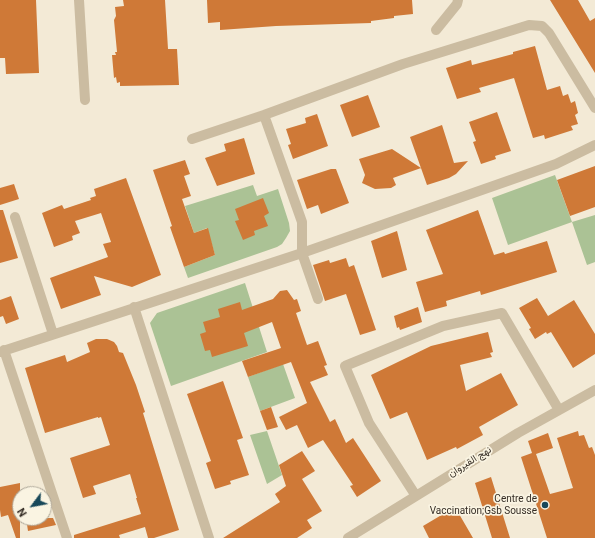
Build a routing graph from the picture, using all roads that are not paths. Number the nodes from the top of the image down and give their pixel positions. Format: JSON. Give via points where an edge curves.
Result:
{"nodes":[{"id":1,"x":79,"y":0,"type":"edge"},
{"id":2,"x":458,"y":0,"type":"edge"},
{"id":3,"x":436,"y":30,"type":"dead end"},
{"id":4,"x":85,"y":100,"type":"dead end"},
{"id":5,"x":595,"y":108,"type":"edge"},
{"id":6,"x":264,"y":116,"type":"junction"},
{"id":7,"x":192,"y":139,"type":"dead end"},
{"id":8,"x":595,"y":145,"type":"edge"},
{"id":9,"x":15,"y":217,"type":"dead end"},
{"id":10,"x":302,"y":253,"type":"junction"},
{"id":11,"x":318,"y":299,"type":"dead end"},
{"id":12,"x":134,"y":308,"type":"junction"},
{"id":13,"x":53,"y":334,"type":"junction"},
{"id":14,"x":2,"y":351,"type":"edge"},
{"id":15,"x":594,"y":392,"type":"edge"},
{"id":16,"x":559,"y":410,"type":"junction"},
{"id":17,"x":416,"y":496,"type":"junction"},
{"id":18,"x":67,"y":538,"type":"edge"},
{"id":19,"x":209,"y":538,"type":"edge"},
{"id":20,"x":348,"y":538,"type":"edge"}],
"edges":[{"from":1,"to":4,"type":"street"},
{"from":2,"to":3,"type":"street"},
{"from":5,"to":6,"type":"street","via":[[549,33],[542,26],[529,25],[403,64]]},
{"from":6,"to":7,"type":"street"},
{"from":6,"to":10,"type":"street","via":[[302,222]]},
{"from":8,"to":10,"type":"street","via":[[556,164]]},
{"from":9,"to":13,"type":"street"},
{"from":10,"to":11,"type":"street"},
{"from":10,"to":12,"type":"street"},
{"from":12,"to":13,"type":"street"},
{"from":12,"to":19,"type":"street"},
{"from":13,"to":14,"type":"street"},
{"from":14,"to":18,"type":"street"},
{"from":15,"to":16,"type":"street","name":"نهج القيروان"},
{"from":16,"to":17,"type":"street","name":"نهج القيروان"},
{"from":16,"to":17,"type":"street","via":[[502,313],[443,326],[345,366],[369,423]]},
{"from":17,"to":20,"type":"street","name":"نهج القيروان"}]}
